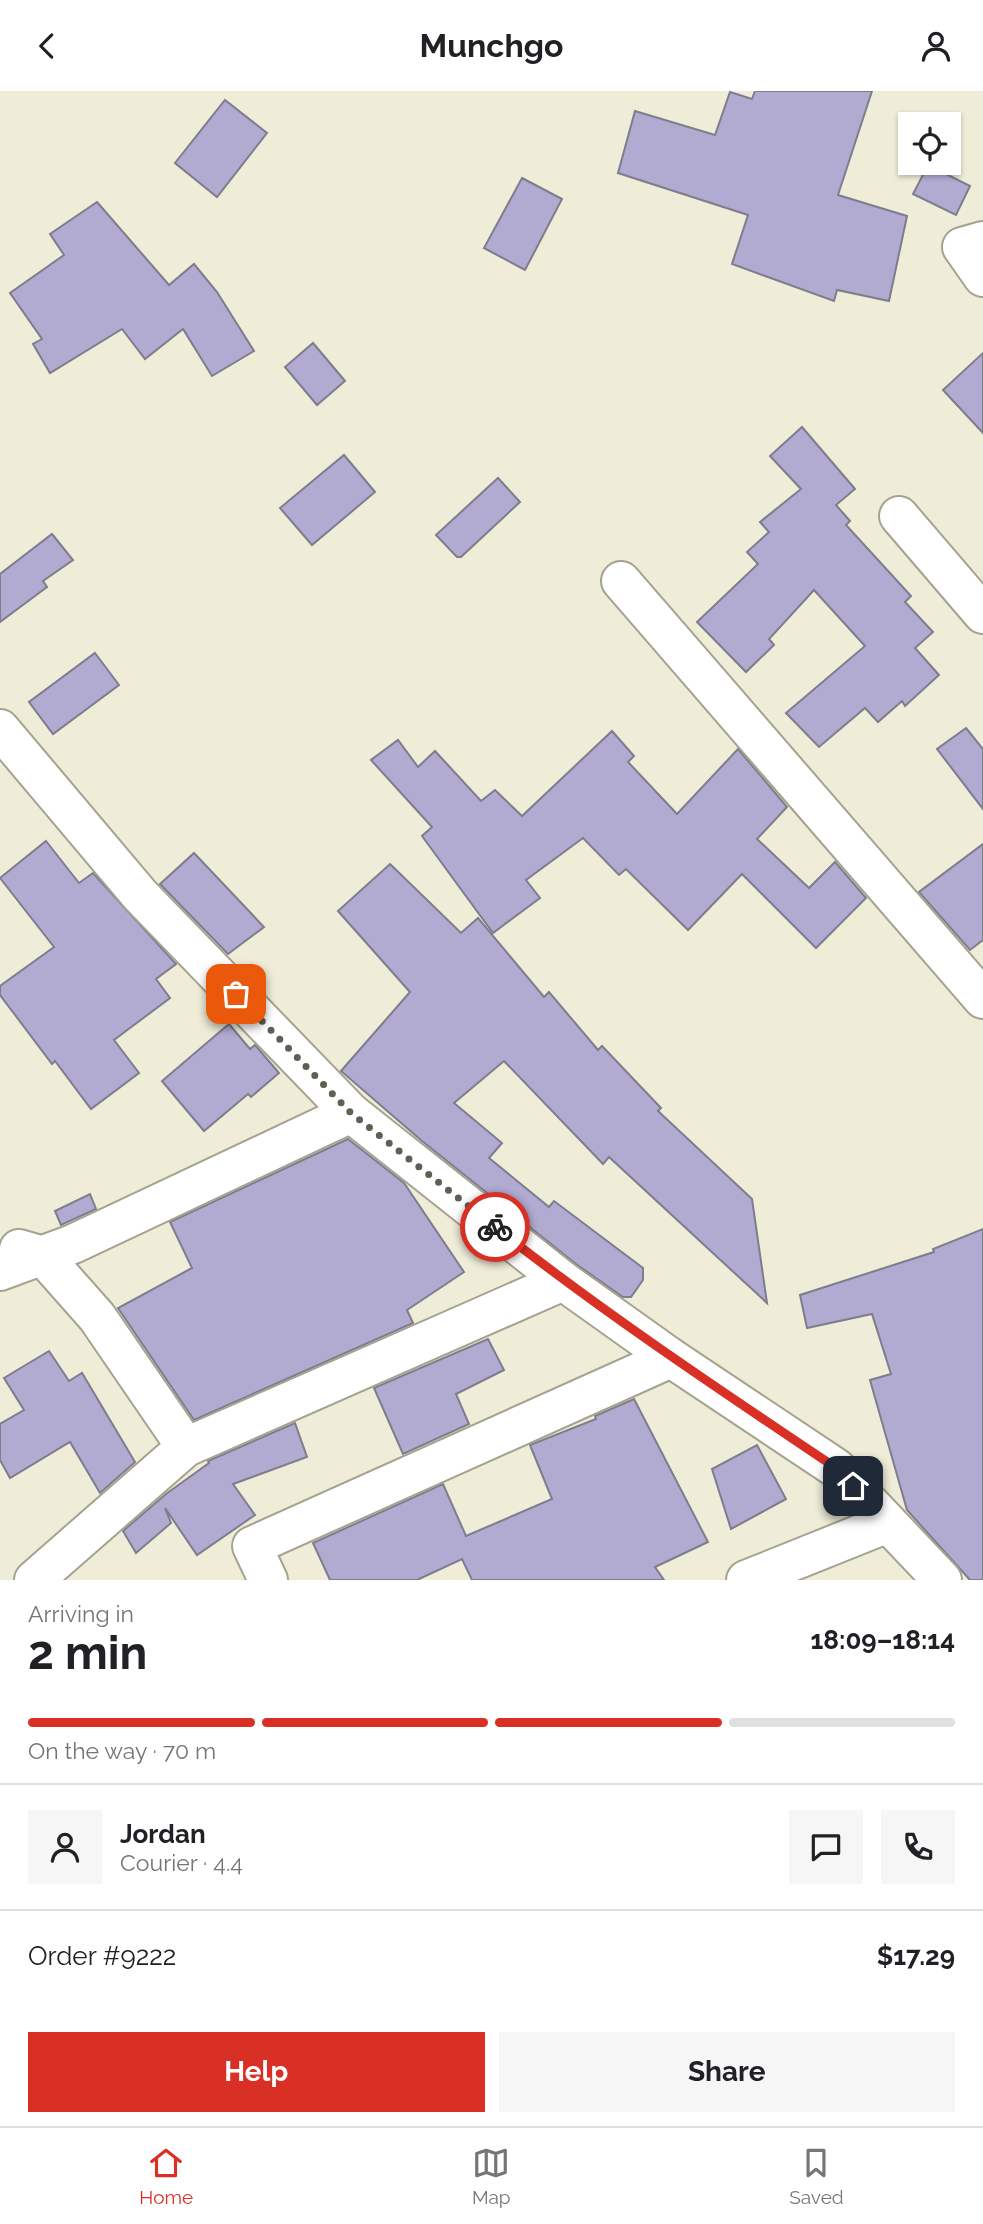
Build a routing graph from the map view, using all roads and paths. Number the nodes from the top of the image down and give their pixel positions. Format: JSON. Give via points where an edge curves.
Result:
{"nodes":[{"id":1,"x":983,"y":241,"type":"edge"},
{"id":2,"x":983,"y":277,"type":"edge"},
{"id":3,"x":899,"y":516,"type":"dead end"},
{"id":4,"x":621,"y":581,"type":"dead end"},
{"id":5,"x":983,"y":614,"type":"edge"},
{"id":6,"x":0,"y":729,"type":"edge"},
{"id":7,"x":983,"y":999,"type":"edge"},
{"id":8,"x":351,"y":1113,"type":"junction"},
{"id":9,"x":0,"y":1244,"type":"edge"},
{"id":10,"x":43,"y":1256,"type":"junction"},
{"id":11,"x":0,"y":1271,"type":"edge"},
{"id":12,"x":563,"y":1281,"type":"junction"},
{"id":13,"x":671,"y":1358,"type":"junction"},
{"id":14,"x":186,"y":1447,"type":"junction"},
{"id":15,"x":888,"y":1523,"type":"junction"},
{"id":16,"x":34,"y":1580,"type":"edge"},
{"id":17,"x":268,"y":1580,"type":"edge"},
{"id":18,"x":746,"y":1580,"type":"edge"},
{"id":19,"x":942,"y":1580,"type":"edge"}],
"edges":[{"from":1,"to":2,"type":"street","via":[[962,247]]},
{"from":3,"to":5,"type":"street"},
{"from":4,"to":7,"type":"street"},
{"from":6,"to":8,"type":"street","via":[[140,895]]},
{"from":8,"to":10,"type":"street"},
{"from":8,"to":12,"type":"street"},
{"from":9,"to":10,"type":"street"},
{"from":10,"to":11,"type":"street"},
{"from":10,"to":14,"type":"street","via":[[97,1317]]},
{"from":12,"to":13,"type":"street"},
{"from":12,"to":14,"type":"street"},
{"from":13,"to":15,"type":"street","via":[[836,1468]]},
{"from":13,"to":17,"type":"street","via":[[252,1546]]},
{"from":14,"to":16,"type":"street"},
{"from":15,"to":18,"type":"street"},
{"from":15,"to":19,"type":"street"}]}
